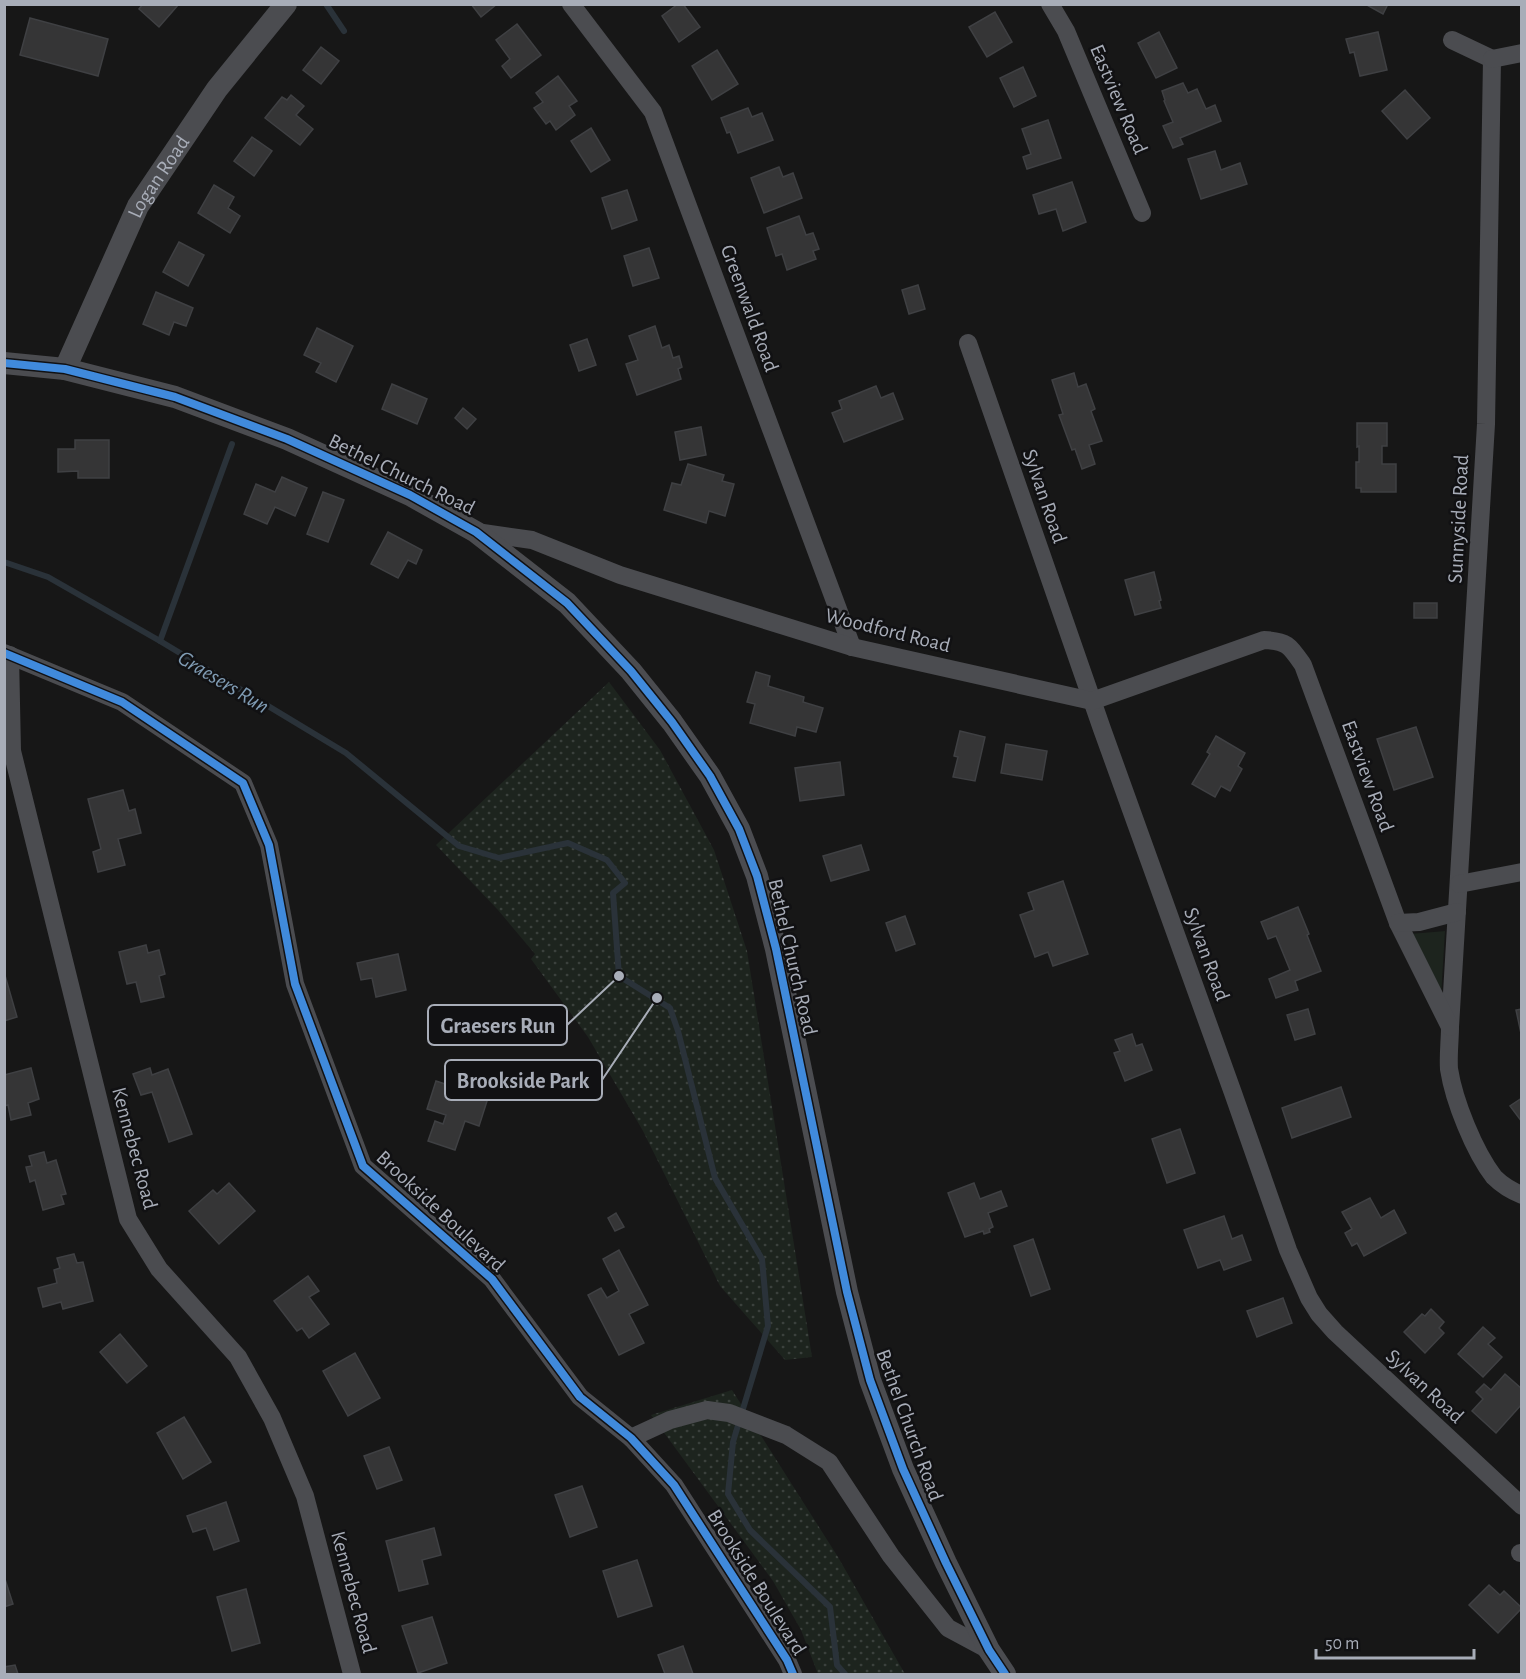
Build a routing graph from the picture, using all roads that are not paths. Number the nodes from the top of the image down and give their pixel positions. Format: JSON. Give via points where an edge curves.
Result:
{"nodes":[{"id":1,"x":286,"y":4,"type":"edge"},
{"id":2,"x":571,"y":4,"type":"edge"},
{"id":3,"x":1050,"y":4,"type":"edge"},
{"id":4,"x":1452,"y":40,"type":"dead end"},
{"id":5,"x":1521,"y":53,"type":"edge"},
{"id":6,"x":1492,"y":59,"type":"junction"},
{"id":7,"x":1142,"y":213,"type":"dead end"},
{"id":8,"x":968,"y":343,"type":"dead end"},
{"id":9,"x":4,"y":363,"type":"edge"},
{"id":10,"x":65,"y":369,"type":"junction"},
{"id":11,"x":476,"y":532,"type":"junction"},
{"id":12,"x":852,"y":647,"type":"junction"},
{"id":13,"x":7,"y":654,"type":"edge"},
{"id":14,"x":1092,"y":701,"type":"junction"},
{"id":15,"x":1521,"y":872,"type":"edge"},
{"id":16,"x":1459,"y":884,"type":"junction"},
{"id":17,"x":1457,"y":912,"type":"junction"},
{"id":18,"x":1398,"y":923,"type":"junction"},
{"id":19,"x":1450,"y":1026,"type":"junction"},
{"id":20,"x":1521,"y":1195,"type":"edge"},
{"id":21,"x":631,"y":1438,"type":"junction"},
{"id":22,"x":1521,"y":1506,"type":"edge"},
{"id":23,"x":989,"y":1650,"type":"junction"},
{"id":24,"x":352,"y":1674,"type":"edge"},
{"id":25,"x":793,"y":1674,"type":"edge"},
{"id":26,"x":1005,"y":1674,"type":"edge"}],
"edges":[{"from":1,"to":10,"type":"street","name":"Logan Road","via":[[217,89],[138,206]]},
{"from":2,"to":12,"type":"street","name":"Greenwald Road","via":[[653,112]]},
{"from":3,"to":7,"type":"street","name":"Eastview Road","via":[[1066,31]]},
{"from":4,"to":6,"type":"street"},
{"from":5,"to":6,"type":"street"},
{"from":6,"to":16,"type":"street","name":"Sunnyside Road","via":[[1486,424]]},
{"from":8,"to":14,"type":"street","name":"Sylvan Road"},
{"from":9,"to":10,"type":"street","name":"Bethel Church Road"},
{"from":10,"to":11,"type":"street","name":"Bethel Church Road","via":[[175,397],[287,439],[410,495]]},
{"from":11,"to":12,"type":"street","name":"Woodford Road","via":[[532,540],[620,575]]},
{"from":11,"to":23,"type":"street","name":"Bethel Church Road","via":[[567,603],[631,671],[710,776],[739,829],[757,876],[776,950],[847,1292],[870,1380],[903,1469]]},
{"from":12,"to":14,"type":"street","name":"Woodford Road"},
{"from":13,"to":21,"type":"street","name":"Brookside Boulevard","via":[[122,702],[243,783],[269,845],[295,984],[363,1166],[492,1279],[580,1397]]},
{"from":13,"to":24,"type":"street","name":"Kennebec Road","via":[[12,751],[128,1219],[159,1269],[238,1357],[272,1418],[305,1496]]},
{"from":14,"to":18,"type":"street","name":"Eastview Road","via":[[1264,640],[1278,640],[1290,646],[1303,664]]},
{"from":14,"to":22,"type":"street","name":"Sylvan Road","via":[[1271,1204],[1309,1298],[1335,1332]]},
{"from":15,"to":16,"type":"street"},
{"from":16,"to":17,"type":"street","name":"Sunnyside Road"},
{"from":17,"to":18,"type":"street"},
{"from":17,"to":19,"type":"street","name":"Sunnyside Road"},
{"from":18,"to":19,"type":"street","name":"Eastview Road"},
{"from":19,"to":20,"type":"street","name":"Sunnyside Road","via":[[1449,1068],[1460,1111],[1495,1178]]},
{"from":21,"to":23,"type":"street","via":[[670,1420],[707,1410],[729,1413],[786,1435],[829,1462],[891,1556],[948,1628]]},
{"from":21,"to":25,"type":"street","name":"Brookside Boulevard","via":[[674,1485]]},
{"from":23,"to":26,"type":"street","name":"Bethel Church Road"}]}
